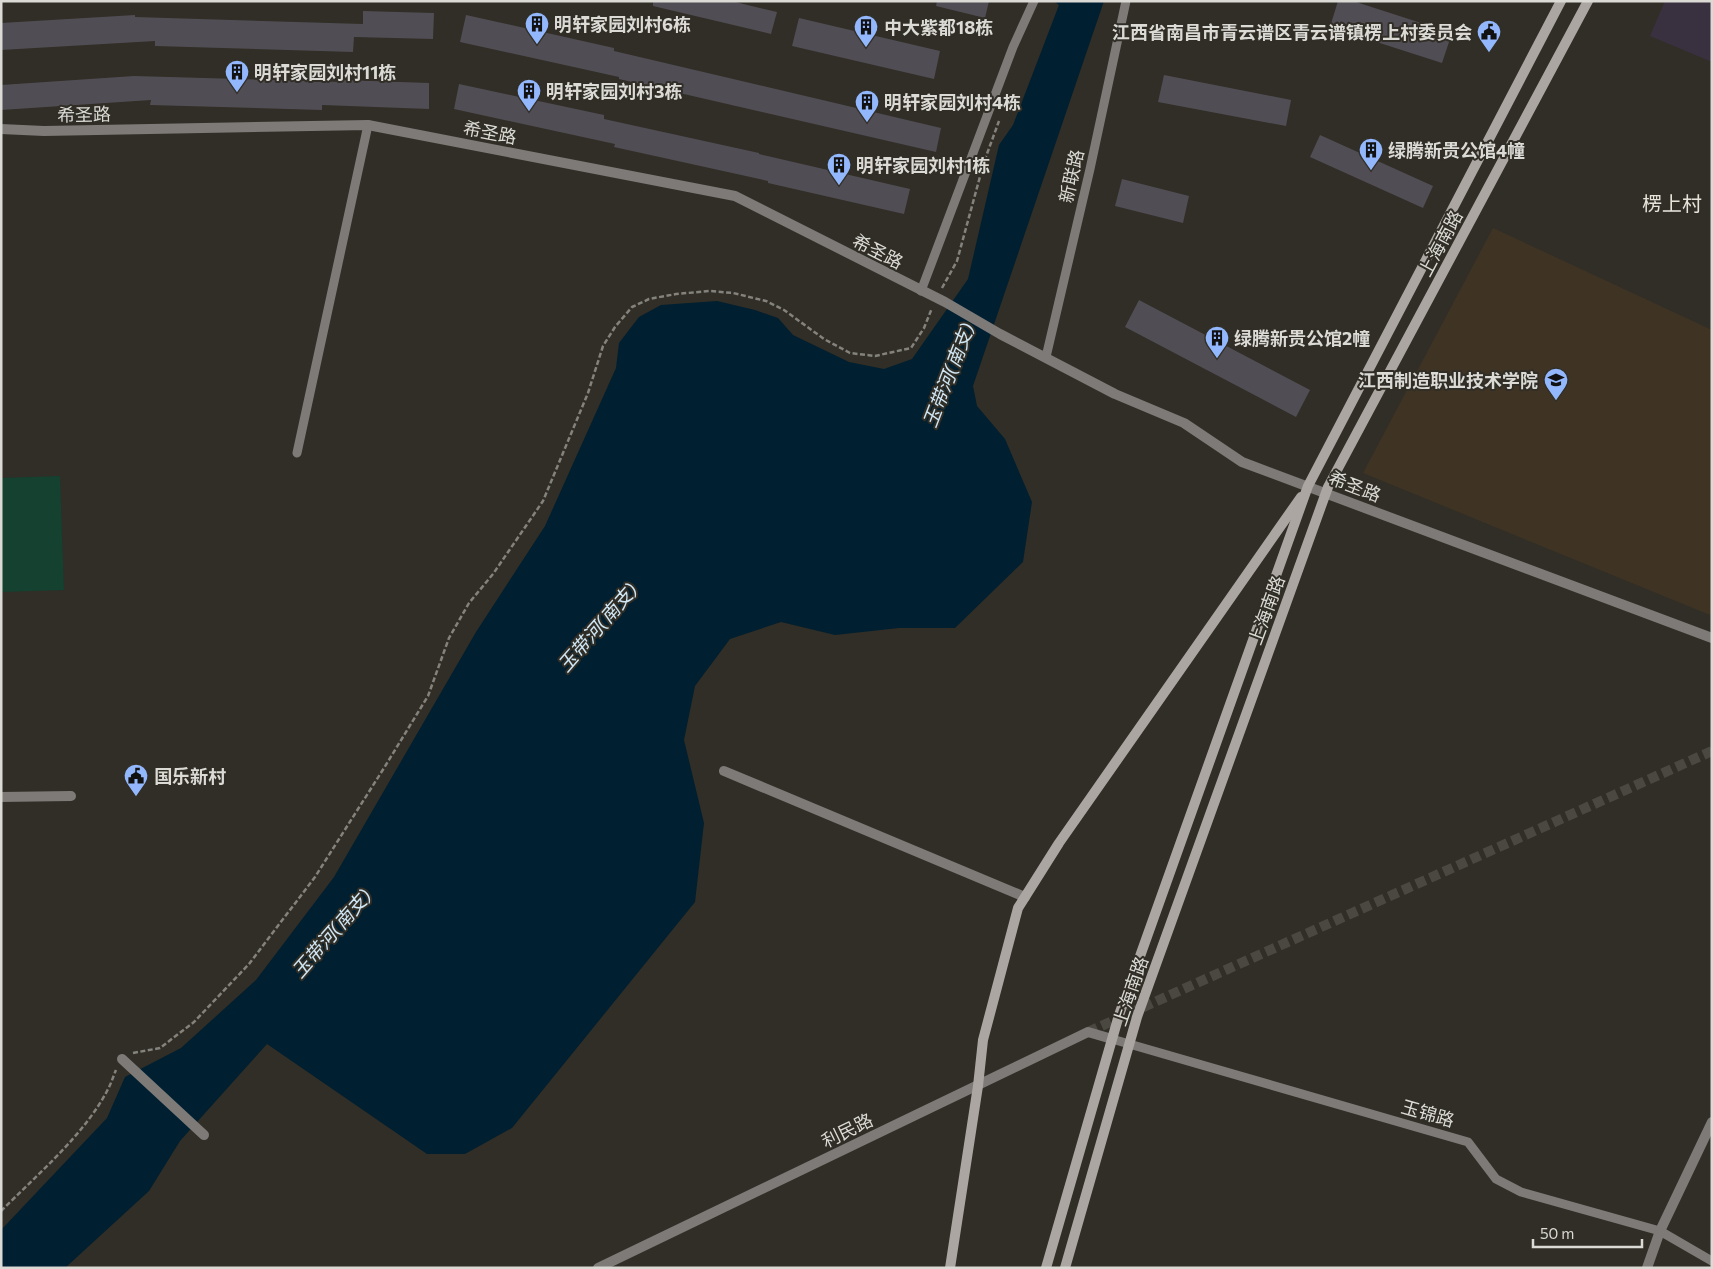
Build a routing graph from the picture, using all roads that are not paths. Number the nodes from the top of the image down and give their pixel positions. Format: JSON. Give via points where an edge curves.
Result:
{"nodes":[{"id":1,"x":1034,"y":1,"type":"edge"},
{"id":2,"x":1126,"y":1,"type":"edge"},
{"id":3,"x":1561,"y":1,"type":"edge"},
{"id":4,"x":1588,"y":1,"type":"edge"},
{"id":5,"x":368,"y":125,"type":"junction"},
{"id":6,"x":1,"y":129,"type":"edge"},
{"id":7,"x":921,"y":291,"type":"junction"},
{"id":8,"x":1046,"y":357,"type":"junction"},
{"id":9,"x":297,"y":453,"type":"dead end"},
{"id":10,"x":1308,"y":486,"type":"junction"},
{"id":11,"x":1326,"y":492,"type":"junction"},
{"id":12,"x":1712,"y":638,"type":"edge"},
{"id":13,"x":724,"y":771,"type":"dead end"},
{"id":14,"x":71,"y":796,"type":"dead end"},
{"id":15,"x":1,"y":797,"type":"edge"},
{"id":16,"x":1025,"y":897,"type":"junction"},
{"id":17,"x":1112,"y":1039,"type":"junction"},
{"id":18,"x":1129,"y":1044,"type":"junction"},
{"id":19,"x":122,"y":1059,"type":"road end"},
{"id":20,"x":978,"y":1086,"type":"junction"},
{"id":21,"x":1712,"y":1122,"type":"edge"},
{"id":22,"x":204,"y":1134,"type":"dead end"},
{"id":23,"x":1660,"y":1231,"type":"junction"},
{"id":24,"x":1712,"y":1260,"type":"edge"},
{"id":25,"x":598,"y":1268,"type":"edge"},
{"id":26,"x":950,"y":1268,"type":"edge"},
{"id":27,"x":1046,"y":1268,"type":"edge"},
{"id":28,"x":1065,"y":1268,"type":"edge"},
{"id":29,"x":1647,"y":1268,"type":"edge"}],
"edges":[{"from":1,"to":7,"type":"lane","via":[[1013,47]]},
{"from":2,"to":8,"type":"lane","name":"新联路"},
{"from":3,"to":10,"type":"main road","name":"上海南路"},
{"from":4,"to":11,"type":"main road","name":"上海南路"},
{"from":5,"to":6,"type":"street","name":"希圣路"},
{"from":5,"to":7,"type":"street","name":"希圣路","via":[[735,196]]},
{"from":5,"to":9,"type":"lane"},
{"from":7,"to":8,"type":"street","name":"希圣路"},
{"from":8,"to":10,"type":"street","name":"希圣路","via":[[1115,394],[1184,422],[1242,462]]},
{"from":10,"to":11,"type":"street","name":"希圣路"},
{"from":10,"to":16,"type":"main road","name":"上海南路","via":[[1059,843]]},
{"from":10,"to":17,"type":"main road","name":"上海南路"},
{"from":11,"to":12,"type":"street","name":"希圣路"},
{"from":11,"to":18,"type":"main road","name":"上海南路"},
{"from":13,"to":16,"type":"street"},
{"from":14,"to":15,"type":"street"},
{"from":16,"to":20,"type":"main road","name":"上海南路","via":[[1018,908],[983,1040]]},
{"from":17,"to":18,"type":"lane","name":"玉锦路"},
{"from":17,"to":20,"type":"street","name":"利民路","via":[[1088,1032]]},
{"from":17,"to":27,"type":"main road","name":"上海南路"},
{"from":18,"to":23,"type":"lane","name":"玉锦路","via":[[1468,1142],[1496,1179],[1521,1192]]},
{"from":18,"to":28,"type":"main road","name":"上海南路"},
{"from":19,"to":22,"type":"street"},
{"from":20,"to":25,"type":"street","name":"利民路"},
{"from":20,"to":26,"type":"main road","name":"上海南路"},
{"from":21,"to":23,"type":"street"},
{"from":23,"to":24,"type":"lane","name":"玉锦路"},
{"from":23,"to":29,"type":"street"}]}
